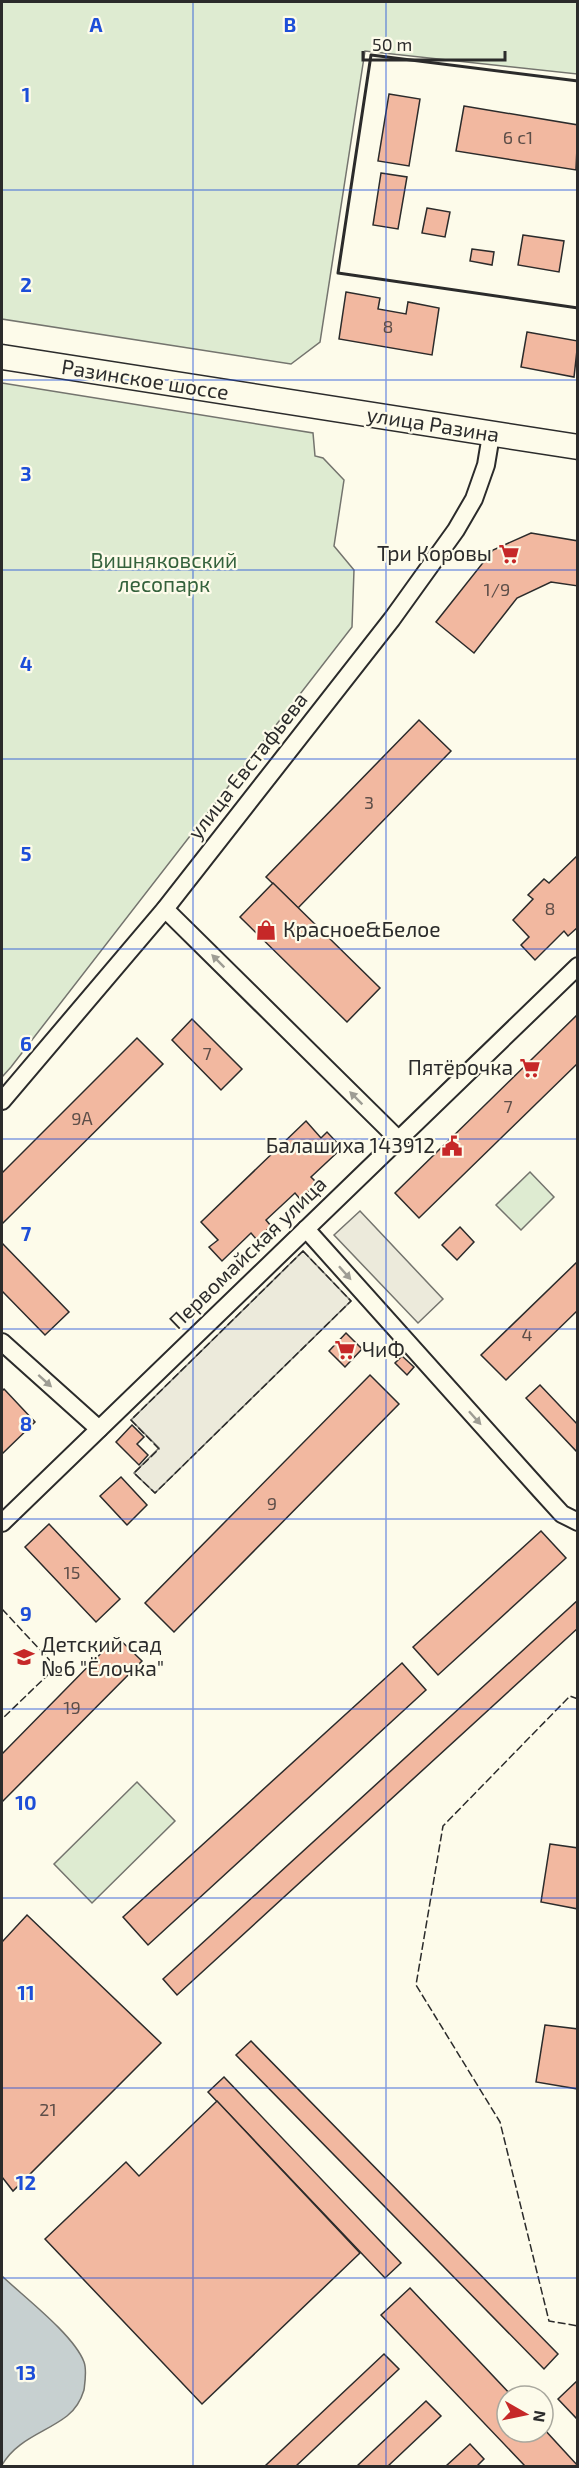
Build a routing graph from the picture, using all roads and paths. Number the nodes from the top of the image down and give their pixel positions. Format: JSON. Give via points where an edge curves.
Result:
{"nodes":[{"id":1,"x":2,"y":357,"type":"edge"},
{"id":2,"x":289,"y":403,"type":"joint"},
{"id":3,"x":491,"y":435,"type":"junction"},
{"id":4,"x":578,"y":447,"type":"edge"},
{"id":5,"x":165,"y":909,"type":"junction"},
{"id":6,"x":578,"y":966,"type":"edge"},
{"id":7,"x":2,"y":1101,"type":"edge"},
{"id":8,"x":398,"y":1140,"type":"junction"},
{"id":9,"x":306,"y":1229,"type":"junction"},
{"id":10,"x":2,"y":1342,"type":"edge"},
{"id":11,"x":99,"y":1429,"type":"junction"},
{"id":12,"x":578,"y":1522,"type":"edge"},
{"id":13,"x":2,"y":1523,"type":"edge"}],
"edges":[{"from":1,"to":2,"type":"main road","name":"Разинское шоссе"},
{"from":2,"to":3,"type":"main road","name":"улица Разина"},
{"from":3,"to":4,"type":"main road","name":"улица Разина"},
{"from":3,"to":5,"type":"street","name":"улица Евстафьева","via":[[480,485],[456,530],[392,619]]},
{"from":5,"to":7,"type":"street","name":"улица Евстафьева"},
{"from":8,"to":5,"type":"street","one_way":true},
{"from":6,"to":8,"type":"street","name":"Первомайская улица"},
{"from":8,"to":9,"type":"street","name":"Первомайская улица"},
{"from":9,"to":11,"type":"street","name":"Первомайская улица"},
{"from":9,"to":12,"type":"street","one_way":true,"via":[[562,1514]]},
{"from":10,"to":11,"type":"street","one_way":true},
{"from":11,"to":13,"type":"street","name":"Первомайская улица"}]}
